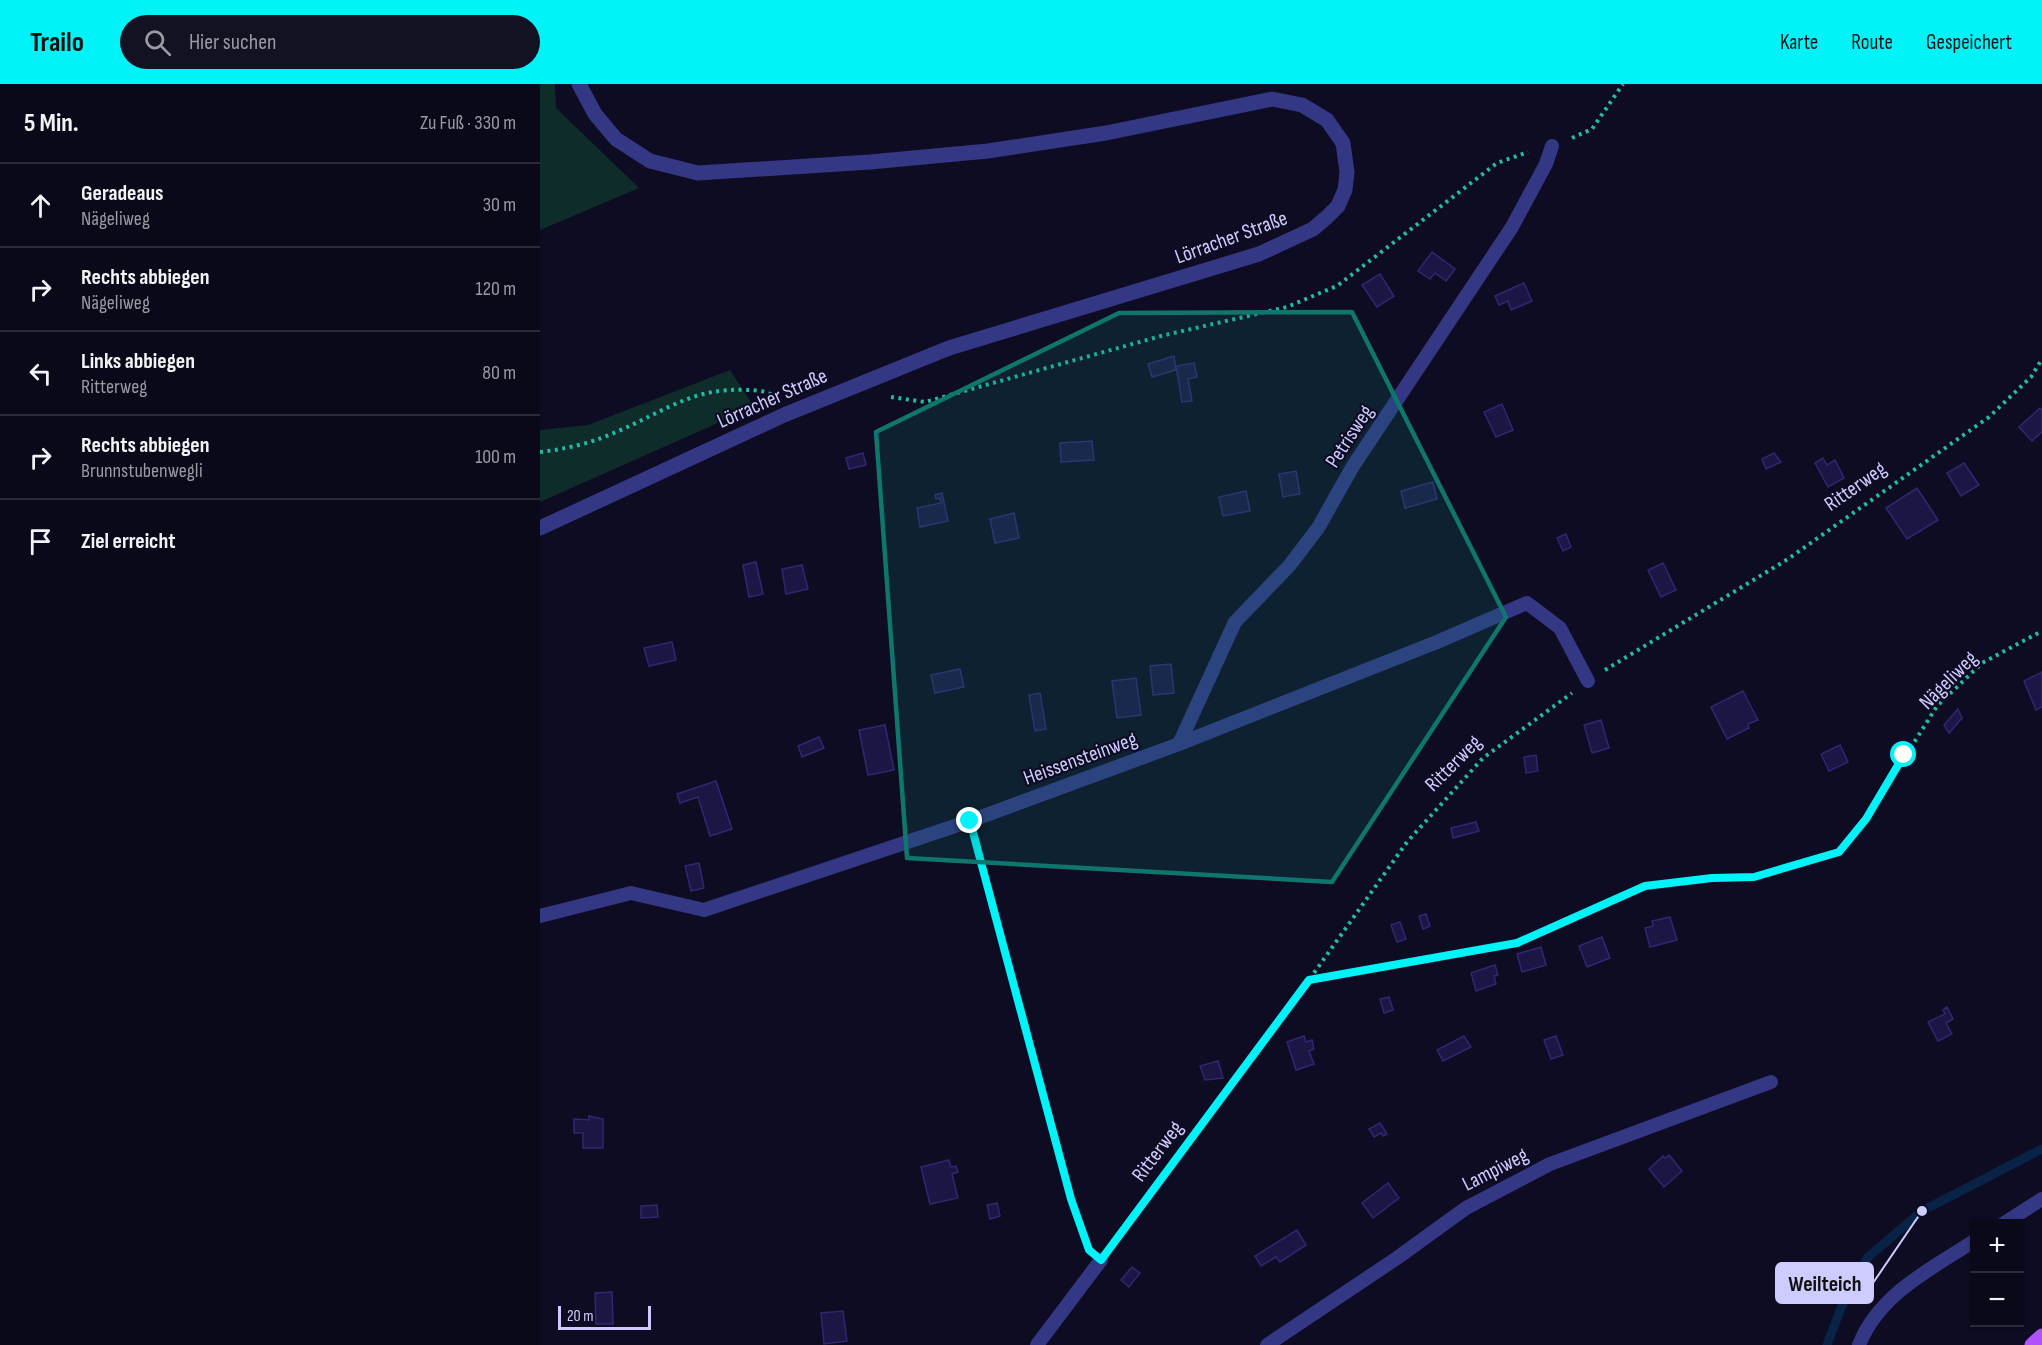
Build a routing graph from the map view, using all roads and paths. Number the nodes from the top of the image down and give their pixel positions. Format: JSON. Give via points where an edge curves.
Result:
{"nodes":[{"id":1,"x":579,"y":84,"type":"edge"},
{"id":2,"x":1623,"y":84,"type":"edge"},
{"id":3,"x":1552,"y":146,"type":"junction"},
{"id":4,"x":2042,"y":360,"type":"edge"},
{"id":5,"x":888,"y":397,"type":"dead end"},
{"id":6,"x":784,"y":415,"type":"junction"},
{"id":7,"x":540,"y":452,"type":"edge"},
{"id":8,"x":540,"y":528,"type":"edge"},
{"id":9,"x":2042,"y":631,"type":"edge"},
{"id":10,"x":1588,"y":681,"type":"junction"},
{"id":11,"x":1179,"y":744,"type":"junction"},
{"id":12,"x":970,"y":821,"type":"junction"},
{"id":13,"x":540,"y":916,"type":"edge"},
{"id":14,"x":1309,"y":980,"type":"junction"},
{"id":15,"x":1771,"y":1082,"type":"dead end"},
{"id":16,"x":2042,"y":1198,"type":"edge"},
{"id":17,"x":2010,"y":1219,"type":"edge"},
{"id":18,"x":1970,"y":1244,"type":"edge"},
{"id":19,"x":1101,"y":1260,"type":"junction"},
{"id":20,"x":2042,"y":1336,"type":"edge"},
{"id":21,"x":1037,"y":1345,"type":"edge"},
{"id":22,"x":1267,"y":1345,"type":"edge"},
{"id":23,"x":1859,"y":1345,"type":"edge"},
{"id":24,"x":2032,"y":1345,"type":"edge"}],
"edges":[{"from":1,"to":6,"type":"street","name":"Lörracher Straße","via":[[595,114],[616,139],[650,161],[698,173],[988,151],[1106,133],[1272,99],[1302,105],[1327,120],[1343,143],[1345,190],[1338,206],[1313,229],[1259,254],[949,348]]},
{"from":2,"to":3,"type":"path","via":[[1592,129]]},
{"from":3,"to":5,"type":"path","via":[[1497,163],[1337,286],[1287,307],[1161,336],[926,402]]},
{"from":3,"to":11,"type":"lane","name":"Petrisweg","via":[[1512,227],[1353,466],[1318,528],[1289,566],[1235,622]]},
{"from":4,"to":10,"type":"path","name":"Ritterweg","via":[[2031,377],[1989,417],[1788,559]]},
{"from":6,"to":7,"type":"path","via":[[772,393],[719,390],[693,395],[615,433],[566,449]]},
{"from":6,"to":8,"type":"street","name":"Lörracher Straße"},
{"from":9,"to":14,"type":"path","name":"Nägeliweg","via":[[1982,663],[1937,706],[1866,819],[1839,852],[1754,877],[1645,886],[1517,943]]},
{"from":10,"to":11,"type":"lane","name":"Heissensteinweg","via":[[1560,628],[1527,603]]},
{"from":10,"to":14,"type":"path","name":"Ritterweg","via":[[1483,758],[1407,842]]},
{"from":11,"to":12,"type":"lane","name":"Heissensteinweg"},
{"from":12,"to":13,"type":"lane","name":"Heissensteinweg","via":[[704,910],[631,893]]},
{"from":12,"to":19,"type":"path","via":[[1071,1199],[1089,1250]]},
{"from":14,"to":19,"type":"path","name":"Ritterweg"},
{"from":15,"to":22,"type":"lane","name":"Lampiweg","via":[[1605,1142],[1497,1191],[1466,1208]]},
{"from":16,"to":17,"type":"lane"},
{"from":18,"to":23,"type":"lane","via":[[1893,1295],[1875,1315]]},
{"from":19,"to":21,"type":"lane"},
{"from":20,"to":24,"type":"main road"}]}
